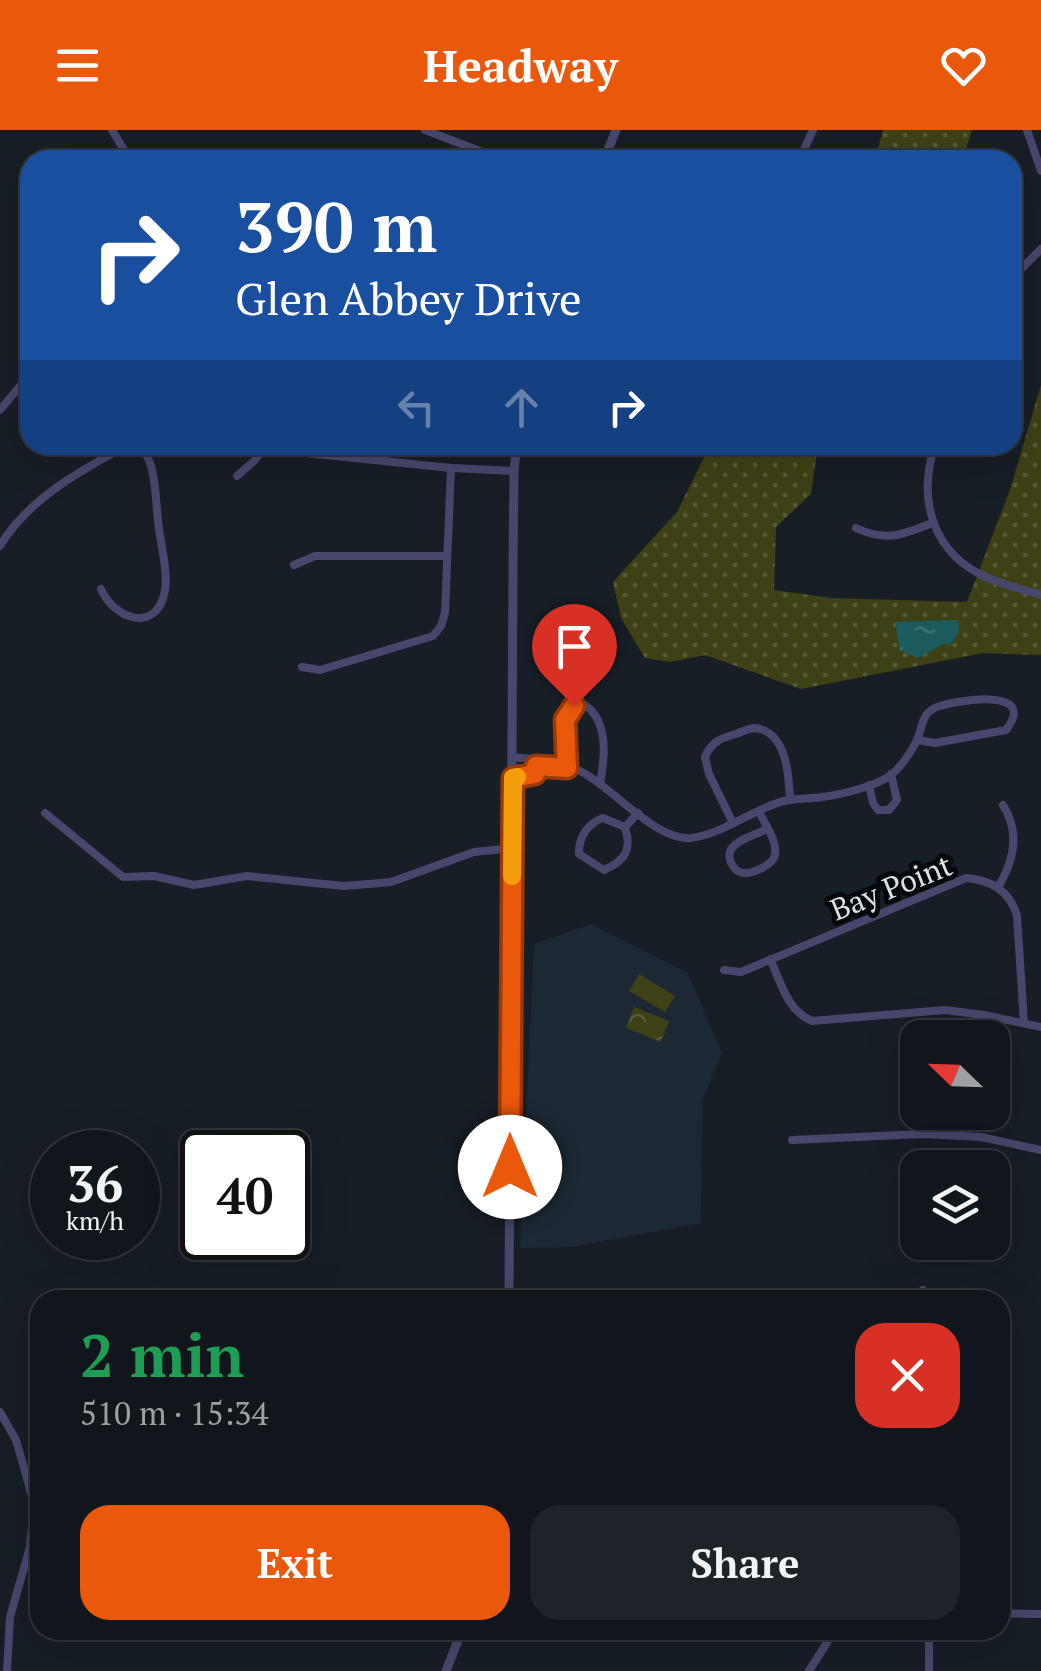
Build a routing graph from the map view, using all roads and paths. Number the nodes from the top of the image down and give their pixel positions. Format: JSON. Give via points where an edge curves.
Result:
{"nodes":[{"id":1,"x":426,"y":130,"type":"edge"},
{"id":2,"x":1027,"y":130,"type":"edge"},
{"id":3,"x":477,"y":150,"type":"edge"},
{"id":4,"x":1041,"y":171,"type":"edge"},
{"id":5,"x":1041,"y":250,"type":"edge"},
{"id":6,"x":1022,"y":268,"type":"edge"},
{"id":7,"x":20,"y":386,"type":"edge"},
{"id":8,"x":0,"y":410,"type":"edge"},
{"id":9,"x":109,"y":455,"type":"edge"},
{"id":10,"x":146,"y":455,"type":"edge"},
{"id":11,"x":260,"y":455,"type":"edge"},
{"id":12,"x":325,"y":455,"type":"edge"},
{"id":13,"x":516,"y":455,"type":"edge"},
{"id":14,"x":931,"y":455,"type":"edge"},
{"id":15,"x":451,"y":468,"type":"junction"},
{"id":16,"x":514,"y":471,"type":"junction"},
{"id":17,"x":238,"y":476,"type":"dead end"},
{"id":18,"x":932,"y":523,"type":"junction"},
{"id":19,"x":856,"y":528,"type":"dead end"},
{"id":20,"x":0,"y":546,"type":"edge"},
{"id":21,"x":446,"y":556,"type":"junction"},
{"id":22,"x":294,"y":565,"type":"dead end"},
{"id":23,"x":101,"y":589,"type":"dead end"},
{"id":24,"x":1041,"y":595,"type":"edge"},
{"id":25,"x":302,"y":667,"type":"dead end"},
{"id":26,"x":918,"y":740,"type":"junction"},
{"id":27,"x":513,"y":757,"type":"junction"},
{"id":28,"x":536,"y":766,"type":"junction"},
{"id":29,"x":567,"y":768,"type":"junction"},
{"id":30,"x":891,"y":774,"type":"junction"},
{"id":31,"x":513,"y":778,"type":"junction"},
{"id":32,"x":600,"y":784,"type":"junction"},
{"id":33,"x":868,"y":785,"type":"junction"},
{"id":34,"x":790,"y":800,"type":"junction"},
{"id":35,"x":624,"y":803,"type":"junction"},
{"id":36,"x":1003,"y":804,"type":"dead end"},
{"id":37,"x":759,"y":811,"type":"junction"},
{"id":38,"x":45,"y":813,"type":"dead end"},
{"id":39,"x":638,"y":813,"type":"junction"},
{"id":40,"x":611,"y":821,"type":"junction"},
{"id":41,"x":733,"y":822,"type":"junction"},
{"id":42,"x":625,"y":827,"type":"junction"},
{"id":43,"x":767,"y":829,"type":"junction"},
{"id":44,"x":512,"y":848,"type":"junction"},
{"id":45,"x":998,"y":887,"type":"junction"},
{"id":46,"x":770,"y":959,"type":"junction"},
{"id":47,"x":724,"y":970,"type":"dead end"},
{"id":48,"x":1024,"y":1023,"type":"junction"},
{"id":49,"x":1041,"y":1027,"type":"edge"},
{"id":50,"x":792,"y":1140,"type":"dead end"},
{"id":51,"x":1041,"y":1150,"type":"edge"},
{"id":52,"x":509,"y":1290,"type":"edge"},
{"id":53,"x":0,"y":1412,"type":"edge"},
{"id":54,"x":30,"y":1489,"type":"edge"},
{"id":55,"x":30,"y":1548,"type":"edge"},
{"id":56,"x":1010,"y":1613,"type":"edge"},
{"id":57,"x":1041,"y":1614,"type":"edge"},
{"id":58,"x":458,"y":1640,"type":"edge"},
{"id":59,"x":829,"y":1640,"type":"edge"},
{"id":60,"x":929,"y":1640,"type":"edge"},
{"id":61,"x":7,"y":1671,"type":"edge"},
{"id":62,"x":446,"y":1671,"type":"edge"},
{"id":63,"x":809,"y":1671,"type":"edge"},
{"id":64,"x":929,"y":1671,"type":"edge"}],
"edges":[{"from":1,"to":3,"type":"street"},
{"from":2,"to":4,"type":"street"},
{"from":5,"to":6,"type":"street"},
{"from":7,"to":8,"type":"street"},
{"from":9,"to":20,"type":"street","via":[[18,519]]},
{"from":10,"to":23,"type":"street","via":[[166,586],[161,605],[136,618],[122,614]]},
{"from":11,"to":17,"type":"street"},
{"from":12,"to":15,"type":"street"},
{"from":13,"to":16,"type":"street"},
{"from":14,"to":18,"type":"street","via":[[926,489]]},
{"from":15,"to":16,"type":"street"},
{"from":15,"to":21,"type":"street"},
{"from":16,"to":27,"type":"street"},
{"from":18,"to":19,"type":"street","via":[[894,536]]},
{"from":18,"to":24,"type":"street","via":[[969,568]]},
{"from":21,"to":22,"type":"street","via":[[314,556]]},
{"from":21,"to":25,"type":"street","via":[[445,614],[433,636],[320,670]]},
{"from":26,"to":26,"type":"street","via":[[1006,730],[1011,707],[994,698],[942,705],[921,722]]},
{"from":26,"to":30,"type":"street"},
{"from":27,"to":28,"type":"street","via":[[532,758]]},
{"from":27,"to":31,"type":"street"},
{"from":28,"to":29,"type":"street"},
{"from":28,"to":31,"type":"street","via":[[535,774]]},
{"from":29,"to":32,"type":"street"},
{"from":29,"to":32,"type":"street","via":[[565,720],[584,704],[604,740]]},
{"from":30,"to":33,"type":"street"},
{"from":30,"to":33,"type":"street","via":[[897,800],[889,810],[878,810]]},
{"from":31,"to":44,"type":"street"},
{"from":32,"to":35,"type":"street"},
{"from":33,"to":34,"type":"street"},
{"from":34,"to":37,"type":"street"},
{"from":34,"to":41,"type":"street","via":[[774,737],[752,728],[726,737],[705,757]]},
{"from":35,"to":39,"type":"street"},
{"from":35,"to":40,"type":"street"},
{"from":36,"to":45,"type":"street","via":[[1011,817],[1013,854]]},
{"from":37,"to":41,"type":"street"},
{"from":37,"to":43,"type":"street"},
{"from":38,"to":44,"type":"street","via":[[122,877],[194,885],[246,876],[343,886],[392,882],[474,852]]},
{"from":39,"to":41,"type":"street","via":[[673,837],[691,838]]},
{"from":39,"to":42,"type":"street"},
{"from":40,"to":42,"type":"street"},
{"from":40,"to":42,"type":"street","via":[[593,822],[579,848],[585,860],[604,870],[628,849]]},
{"from":43,"to":43,"type":"street","via":[[775,858],[740,872],[730,850]]},
{"from":44,"to":52,"type":"street"},
{"from":45,"to":46,"type":"street","name":"Bay Point","via":[[966,878]]},
{"from":45,"to":48,"type":"street","name":"Bay Point","via":[[1017,916]]},
{"from":46,"to":47,"type":"street","name":"Bay Point","via":[[741,972]]},
{"from":46,"to":48,"type":"street","via":[[798,1016],[812,1021],[945,1010]]},
{"from":48,"to":49,"type":"street"},
{"from":50,"to":51,"type":"street","via":[[923,1134]]},
{"from":53,"to":54,"type":"street"},
{"from":55,"to":61,"type":"street","via":[[10,1618]]},
{"from":56,"to":57,"type":"street"},
{"from":58,"to":62,"type":"street"},
{"from":59,"to":63,"type":"street"},
{"from":60,"to":64,"type":"street"}]}
